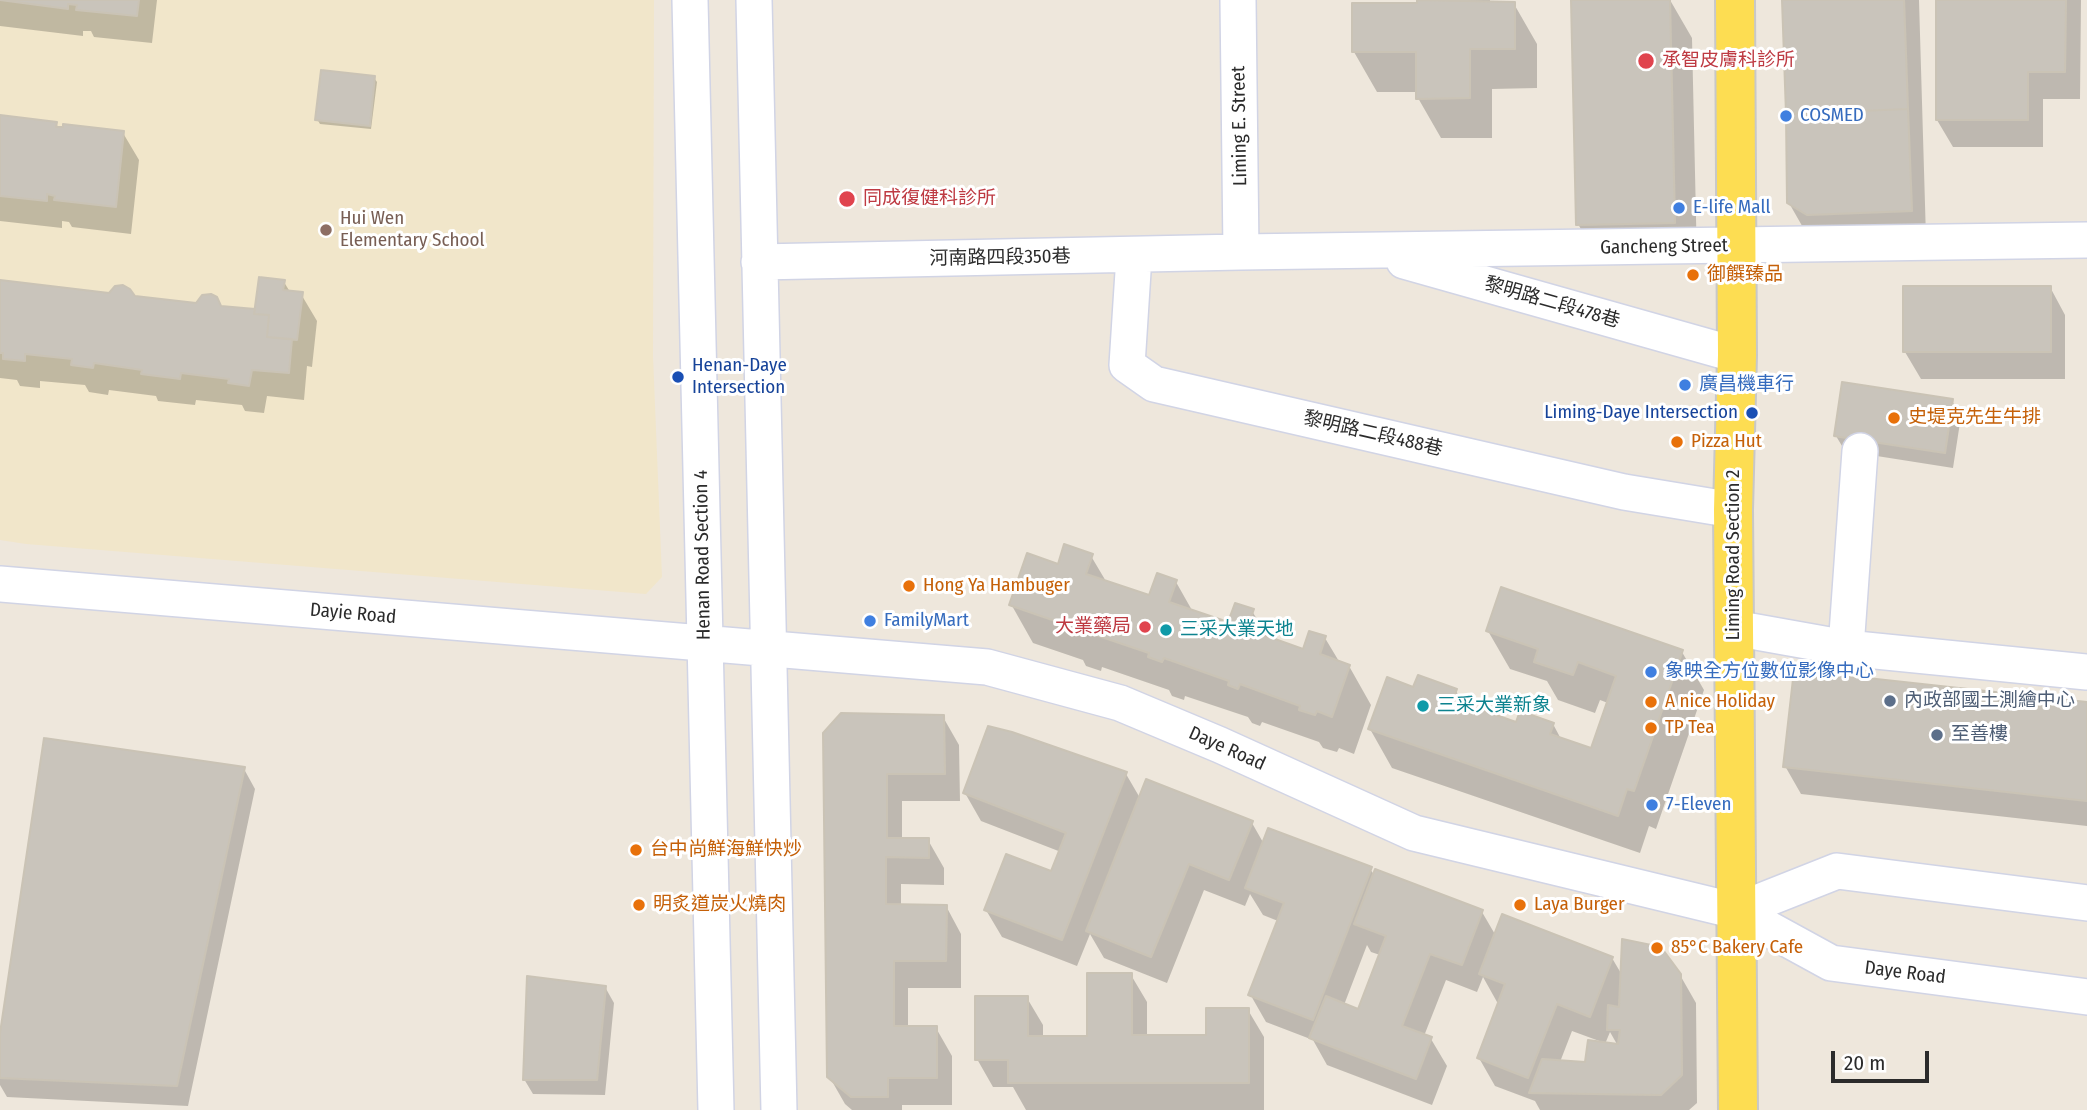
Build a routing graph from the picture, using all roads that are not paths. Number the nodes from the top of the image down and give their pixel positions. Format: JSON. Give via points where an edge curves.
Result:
{"nodes":[{"id":1,"x":690,"y":0,"type":"edge"},
{"id":2,"x":754,"y":0,"type":"edge"},
{"id":3,"x":1238,"y":0,"type":"edge"},
{"id":4,"x":1735,"y":0,"type":"edge"},
{"id":5,"x":2086,"y":233,"type":"edge"},
{"id":6,"x":1736,"y":246,"type":"junction"},
{"id":7,"x":1367,"y":251,"type":"junction"},
{"id":8,"x":1241,"y":252,"type":"junction"},
{"id":9,"x":1134,"y":256,"type":"junction"},
{"id":10,"x":760,"y":262,"type":"junction"},
{"id":11,"x":1737,"y":355,"type":"junction"},
{"id":12,"x":1860,"y":451,"type":"dead end"},
{"id":13,"x":1733,"y":510,"type":"junction"},
{"id":14,"x":1,"y":587,"type":"edge"},
{"id":15,"x":1734,"y":628,"type":"junction"},
{"id":16,"x":705,"y":644,"type":"junction"},
{"id":17,"x":768,"y":648,"type":"junction"},
{"id":18,"x":1846,"y":648,"type":"junction"},
{"id":19,"x":2087,"y":672,"type":"edge"},
{"id":20,"x":2087,"y":903,"type":"edge"},
{"id":21,"x":1737,"y":911,"type":"junction"},
{"id":22,"x":2087,"y":997,"type":"edge"},
{"id":23,"x":716,"y":1110,"type":"edge"},
{"id":24,"x":779,"y":1110,"type":"edge"},
{"id":25,"x":1738,"y":1110,"type":"edge"}],
"edges":[{"from":1,"to":16,"type":"street","name":"Henan Road Section 4"},
{"from":2,"to":10,"type":"street"},
{"from":3,"to":8,"type":"street","name":"Liming E. Street"},
{"from":4,"to":6,"type":"main road","name":"Liming Road Section 2"},
{"from":5,"to":6,"type":"street","name":"Gancheng Street"},
{"from":6,"to":7,"type":"street","name":"Gancheng Street"},
{"from":6,"to":11,"type":"main road","name":"Liming Road Section 2"},
{"from":7,"to":8,"type":"street","name":"Gancheng Street"},
{"from":7,"to":11,"type":"street","name":"黎明路二段478巷"},
{"from":8,"to":9,"type":"street","name":"河南路四段350巷"},
{"from":9,"to":10,"type":"street","name":"河南路四段350巷"},
{"from":9,"to":13,"type":"street","name":"黎明路二段488巷","via":[[1126,365],[1154,384],[1624,492]]},
{"from":10,"to":17,"type":"street"},
{"from":11,"to":13,"type":"main road","name":"Liming Road Section 2"},
{"from":12,"to":18,"type":"street"},
{"from":13,"to":15,"type":"main road","name":"Liming Road Section 2"},
{"from":14,"to":16,"type":"street","name":"Dayie Road"},
{"from":15,"to":18,"type":"street"},
{"from":15,"to":21,"type":"main road","name":"Liming Road Section 2"},
{"from":16,"to":17,"type":"street","name":"Daye Road"},
{"from":16,"to":23,"type":"street","name":"Henan Road Section 4"},
{"from":17,"to":21,"type":"street","name":"Daye Road","via":[[987,667],[1107,699],[1414,833]]},
{"from":17,"to":24,"type":"street"},
{"from":18,"to":19,"type":"street"},
{"from":20,"to":21,"type":"street","via":[[1837,871]]},
{"from":21,"to":22,"type":"street","name":"Daye Road","via":[[1831,963]]},
{"from":21,"to":25,"type":"main road","name":"Liming Road Section 2"}]}
